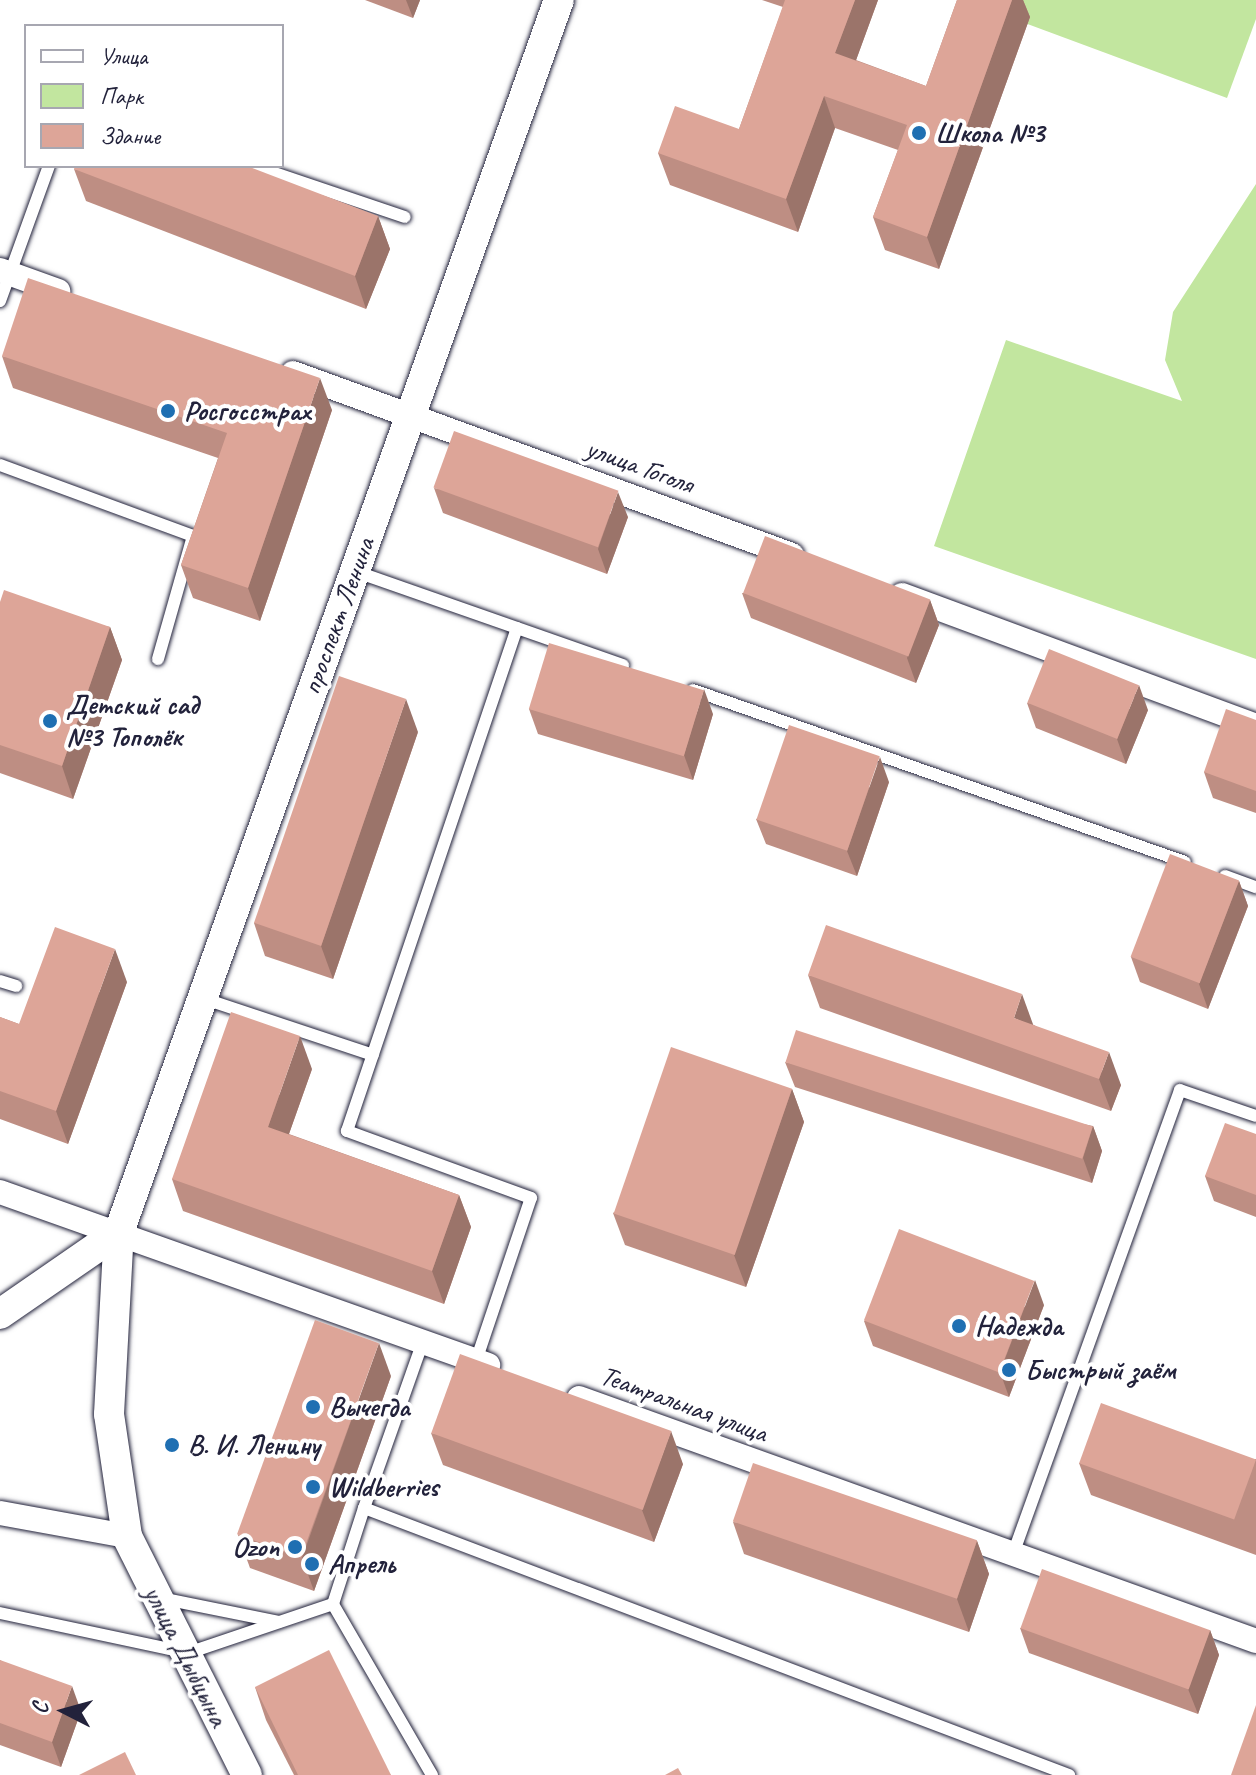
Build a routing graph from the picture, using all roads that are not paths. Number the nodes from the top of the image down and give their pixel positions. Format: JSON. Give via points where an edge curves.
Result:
{"nodes":[{"id":1,"x":559,"y":0,"type":"edge"},
{"id":2,"x":48,"y":168,"type":"edge"},
{"id":3,"x":260,"y":168,"type":"edge"},
{"id":4,"x":405,"y":217,"type":"dead end"},
{"id":5,"x":5,"y":272,"type":"edge"},
{"id":6,"x":83,"y":300,"type":"edge"},
{"id":7,"x":0,"y":301,"type":"edge"},
{"id":8,"x":276,"y":367,"type":"edge"},
{"id":9,"x":409,"y":413,"type":"junction"},
{"id":10,"x":0,"y":465,"type":"edge"},
{"id":11,"x":810,"y":561,"type":"edge"},
{"id":12,"x":354,"y":571,"type":"junction"},
{"id":13,"x":885,"y":589,"type":"edge"},
{"id":14,"x":517,"y":628,"type":"junction"},
{"id":15,"x":158,"y":659,"type":"dead end"},
{"id":16,"x":638,"y":671,"type":"edge"},
{"id":17,"x":683,"y":687,"type":"edge"},
{"id":18,"x":1256,"y":726,"type":"edge"},
{"id":19,"x":1196,"y":866,"type":"edge"},
{"id":20,"x":1211,"y":871,"type":"edge"},
{"id":21,"x":1256,"y":887,"type":"edge"},
{"id":22,"x":0,"y":981,"type":"edge"},
{"id":23,"x":16,"y":986,"type":"dead end"},
{"id":24,"x":202,"y":998,"type":"junction"},
{"id":25,"x":373,"y":1055,"type":"junction"},
{"id":26,"x":1256,"y":1116,"type":"edge"},
{"id":27,"x":0,"y":1192,"type":"edge"},
{"id":28,"x":119,"y":1232,"type":"junction"},
{"id":29,"x":0,"y":1314,"type":"edge"},
{"id":30,"x":423,"y":1341,"type":"junction"},
{"id":31,"x":476,"y":1361,"type":"junction"},
{"id":32,"x":505,"y":1371,"type":"edge"},
{"id":33,"x":550,"y":1387,"type":"edge"},
{"id":34,"x":364,"y":1508,"type":"junction"},
{"id":35,"x":0,"y":1513,"type":"edge"},
{"id":36,"x":127,"y":1536,"type":"junction"},
{"id":37,"x":1013,"y":1554,"type":"junction"},
{"id":38,"x":155,"y":1597,"type":"junction"},
{"id":39,"x":333,"y":1604,"type":"junction"},
{"id":40,"x":0,"y":1613,"type":"edge"},
{"id":41,"x":282,"y":1622,"type":"junction"},
{"id":42,"x":1256,"y":1641,"type":"edge"},
{"id":43,"x":188,"y":1653,"type":"junction"},
{"id":44,"x":247,"y":1775,"type":"edge"},
{"id":45,"x":432,"y":1775,"type":"edge"},
{"id":46,"x":1069,"y":1775,"type":"edge"}],
"edges":[{"from":1,"to":9,"type":"street","name":"проспект Ленина"},
{"from":2,"to":5,"type":"lane"},
{"from":3,"to":4,"type":"lane"},
{"from":5,"to":6,"type":"street"},
{"from":5,"to":7,"type":"lane"},
{"from":8,"to":9,"type":"street","name":"улица Гоголя"},
{"from":9,"to":11,"type":"street","name":"улица Гоголя"},
{"from":9,"to":12,"type":"street","name":"проспект Ленина"},
{"from":10,"to":15,"type":"lane","via":[[193,536]]},
{"from":12,"to":14,"type":"lane"},
{"from":12,"to":24,"type":"street","name":"проспект Ленина"},
{"from":13,"to":18,"type":"street"},
{"from":14,"to":16,"type":"lane"},
{"from":14,"to":25,"type":"lane"},
{"from":17,"to":19,"type":"lane"},
{"from":20,"to":21,"type":"lane"},
{"from":22,"to":23,"type":"lane"},
{"from":24,"to":25,"type":"lane"},
{"from":24,"to":28,"type":"street","name":"проспект Ленина"},
{"from":25,"to":31,"type":"lane","via":[[347,1131],[531,1198]]},
{"from":26,"to":37,"type":"lane","via":[[1180,1090]]},
{"from":27,"to":28,"type":"street"},
{"from":28,"to":29,"type":"street"},
{"from":28,"to":30,"type":"street"},
{"from":28,"to":36,"type":"street","name":"улица Дыбцына","via":[[109,1414]]},
{"from":30,"to":31,"type":"street"},
{"from":30,"to":34,"type":"lane"},
{"from":31,"to":32,"type":"street"},
{"from":33,"to":37,"type":"street","name":"Театральная улица"},
{"from":34,"to":39,"type":"lane"},
{"from":34,"to":46,"type":"lane"},
{"from":35,"to":36,"type":"street"},
{"from":36,"to":38,"type":"street","name":"улица Дыбцына"},
{"from":37,"to":42,"type":"street","name":"Театральная улица"},
{"from":38,"to":41,"type":"lane"},
{"from":38,"to":43,"type":"street","name":"улица Дыбцына"},
{"from":39,"to":41,"type":"lane"},
{"from":39,"to":45,"type":"lane"},
{"from":40,"to":43,"type":"lane"},
{"from":41,"to":43,"type":"lane"},
{"from":43,"to":44,"type":"street","name":"улица Дыбцына"}]}
